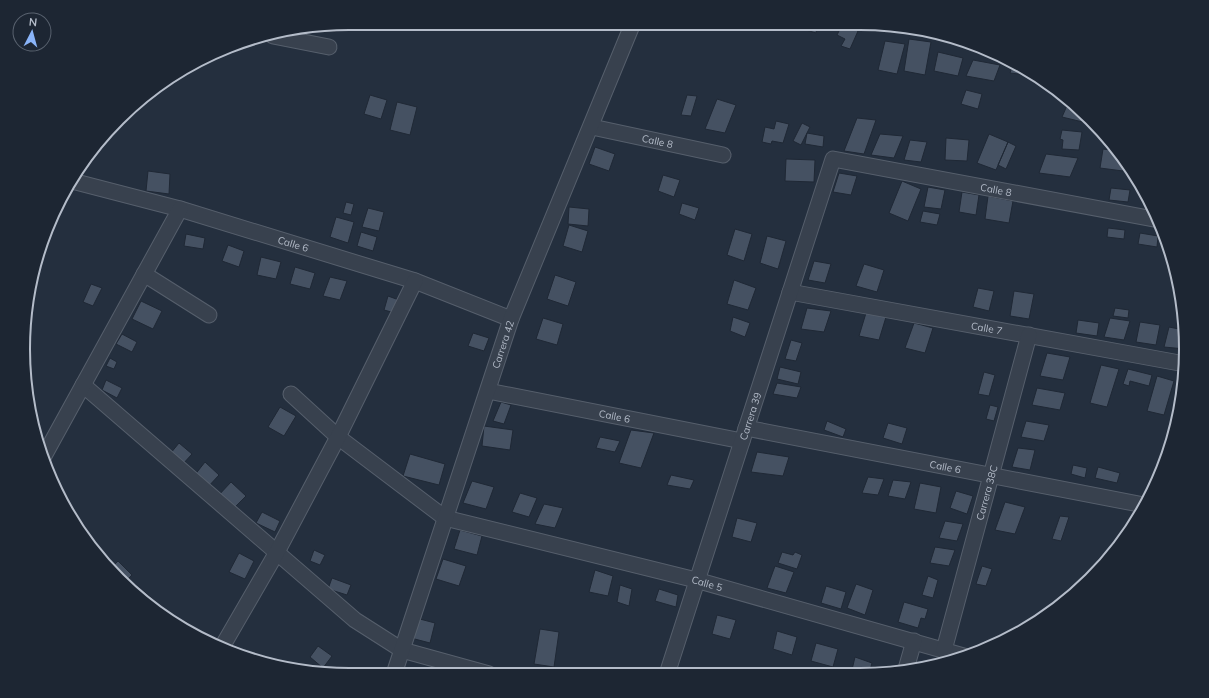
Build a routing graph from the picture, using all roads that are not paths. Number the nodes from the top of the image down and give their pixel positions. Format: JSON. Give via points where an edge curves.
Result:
{"nodes":[{"id":1,"x":630,"y":30,"type":"edge"},
{"id":2,"x":280,"y":38,"type":"edge"},
{"id":3,"x":329,"y":47,"type":"dead end"},
{"id":4,"x":592,"y":127,"type":"junction"},
{"id":5,"x":722,"y":155,"type":"dead end"},
{"id":6,"x":833,"y":159,"type":"joint"},
{"id":7,"x":77,"y":182,"type":"edge"},
{"id":8,"x":180,"y":209,"type":"junction"},
{"id":9,"x":1151,"y":218,"type":"edge"},
{"id":10,"x":144,"y":274,"type":"junction"},
{"id":11,"x":415,"y":281,"type":"junction"},
{"id":12,"x":790,"y":292,"type":"junction"},
{"id":13,"x":210,"y":315,"type":"dead end"},
{"id":14,"x":511,"y":319,"type":"junction"},
{"id":15,"x":1029,"y":335,"type":"junction"},
{"id":16,"x":1178,"y":363,"type":"edge"},
{"id":17,"x":83,"y":385,"type":"junction"},
{"id":18,"x":488,"y":391,"type":"junction"},
{"id":19,"x":291,"y":394,"type":"dead end"},
{"id":20,"x":744,"y":434,"type":"junction"},
{"id":21,"x":338,"y":437,"type":"junction"},
{"id":22,"x":47,"y":451,"type":"edge"},
{"id":23,"x":990,"y":475,"type":"junction"},
{"id":24,"x":1138,"y":504,"type":"edge"},
{"id":25,"x":445,"y":518,"type":"junction"},
{"id":26,"x":277,"y":552,"type":"junction"},
{"id":27,"x":696,"y":580,"type":"junction"},
{"id":28,"x":914,"y":641,"type":"junction"},
{"id":29,"x":224,"y":643,"type":"edge"},
{"id":30,"x":402,"y":650,"type":"junction"},
{"id":31,"x":944,"y":650,"type":"junction"},
{"id":32,"x":955,"y":653,"type":"edge"},
{"id":33,"x":907,"y":664,"type":"edge"},
{"id":34,"x":396,"y":668,"type":"edge"},
{"id":35,"x":467,"y":668,"type":"edge"},
{"id":36,"x":669,"y":668,"type":"edge"}],
"edges":[{"from":1,"to":4,"type":"street","name":"Carrera 42"},
{"from":2,"to":3,"type":"street"},
{"from":4,"to":5,"type":"street","name":"Calle 8"},
{"from":4,"to":14,"type":"street","name":"Carrera 42"},
{"from":6,"to":9,"type":"street","name":"Calle 8"},
{"from":6,"to":12,"type":"street","name":"Carrera 39"},
{"from":7,"to":8,"type":"street","name":"Calle 6"},
{"from":8,"to":10,"type":"street"},
{"from":8,"to":11,"type":"street","name":"Calle 6"},
{"from":10,"to":13,"type":"street"},
{"from":10,"to":17,"type":"street"},
{"from":11,"to":14,"type":"street","name":"Calle 6"},
{"from":11,"to":21,"type":"street"},
{"from":12,"to":15,"type":"street","name":"Calle 7"},
{"from":12,"to":20,"type":"street","name":"Carrera 39"},
{"from":14,"to":18,"type":"street","name":"Carrera 42"},
{"from":15,"to":16,"type":"street","name":"Calle 7"},
{"from":15,"to":23,"type":"street","name":"Carrera 38C"},
{"from":17,"to":22,"type":"street"},
{"from":17,"to":26,"type":"street"},
{"from":18,"to":20,"type":"street","name":"Calle 6"},
{"from":18,"to":25,"type":"street","name":"Carrera 42"},
{"from":19,"to":21,"type":"street"},
{"from":20,"to":23,"type":"street","name":"Calle 6"},
{"from":20,"to":27,"type":"street","name":"Carrera 39"},
{"from":21,"to":25,"type":"street"},
{"from":21,"to":26,"type":"street"},
{"from":23,"to":24,"type":"street","name":"Calle 6"},
{"from":23,"to":31,"type":"street","name":"Carrera 38C"},
{"from":25,"to":27,"type":"street","name":"Calle 5"},
{"from":25,"to":30,"type":"street","name":"Carrera 42"},
{"from":26,"to":29,"type":"street"},
{"from":26,"to":30,"type":"street","via":[[355,620]]},
{"from":27,"to":28,"type":"street","name":"Calle 5"},
{"from":27,"to":36,"type":"street","name":"Carrera 39"},
{"from":28,"to":31,"type":"street","name":"Calle 5"},
{"from":28,"to":33,"type":"street"},
{"from":30,"to":34,"type":"street","name":"Carrera 42"},
{"from":30,"to":35,"type":"street"},
{"from":31,"to":32,"type":"street","name":"Calle 5"}]}
